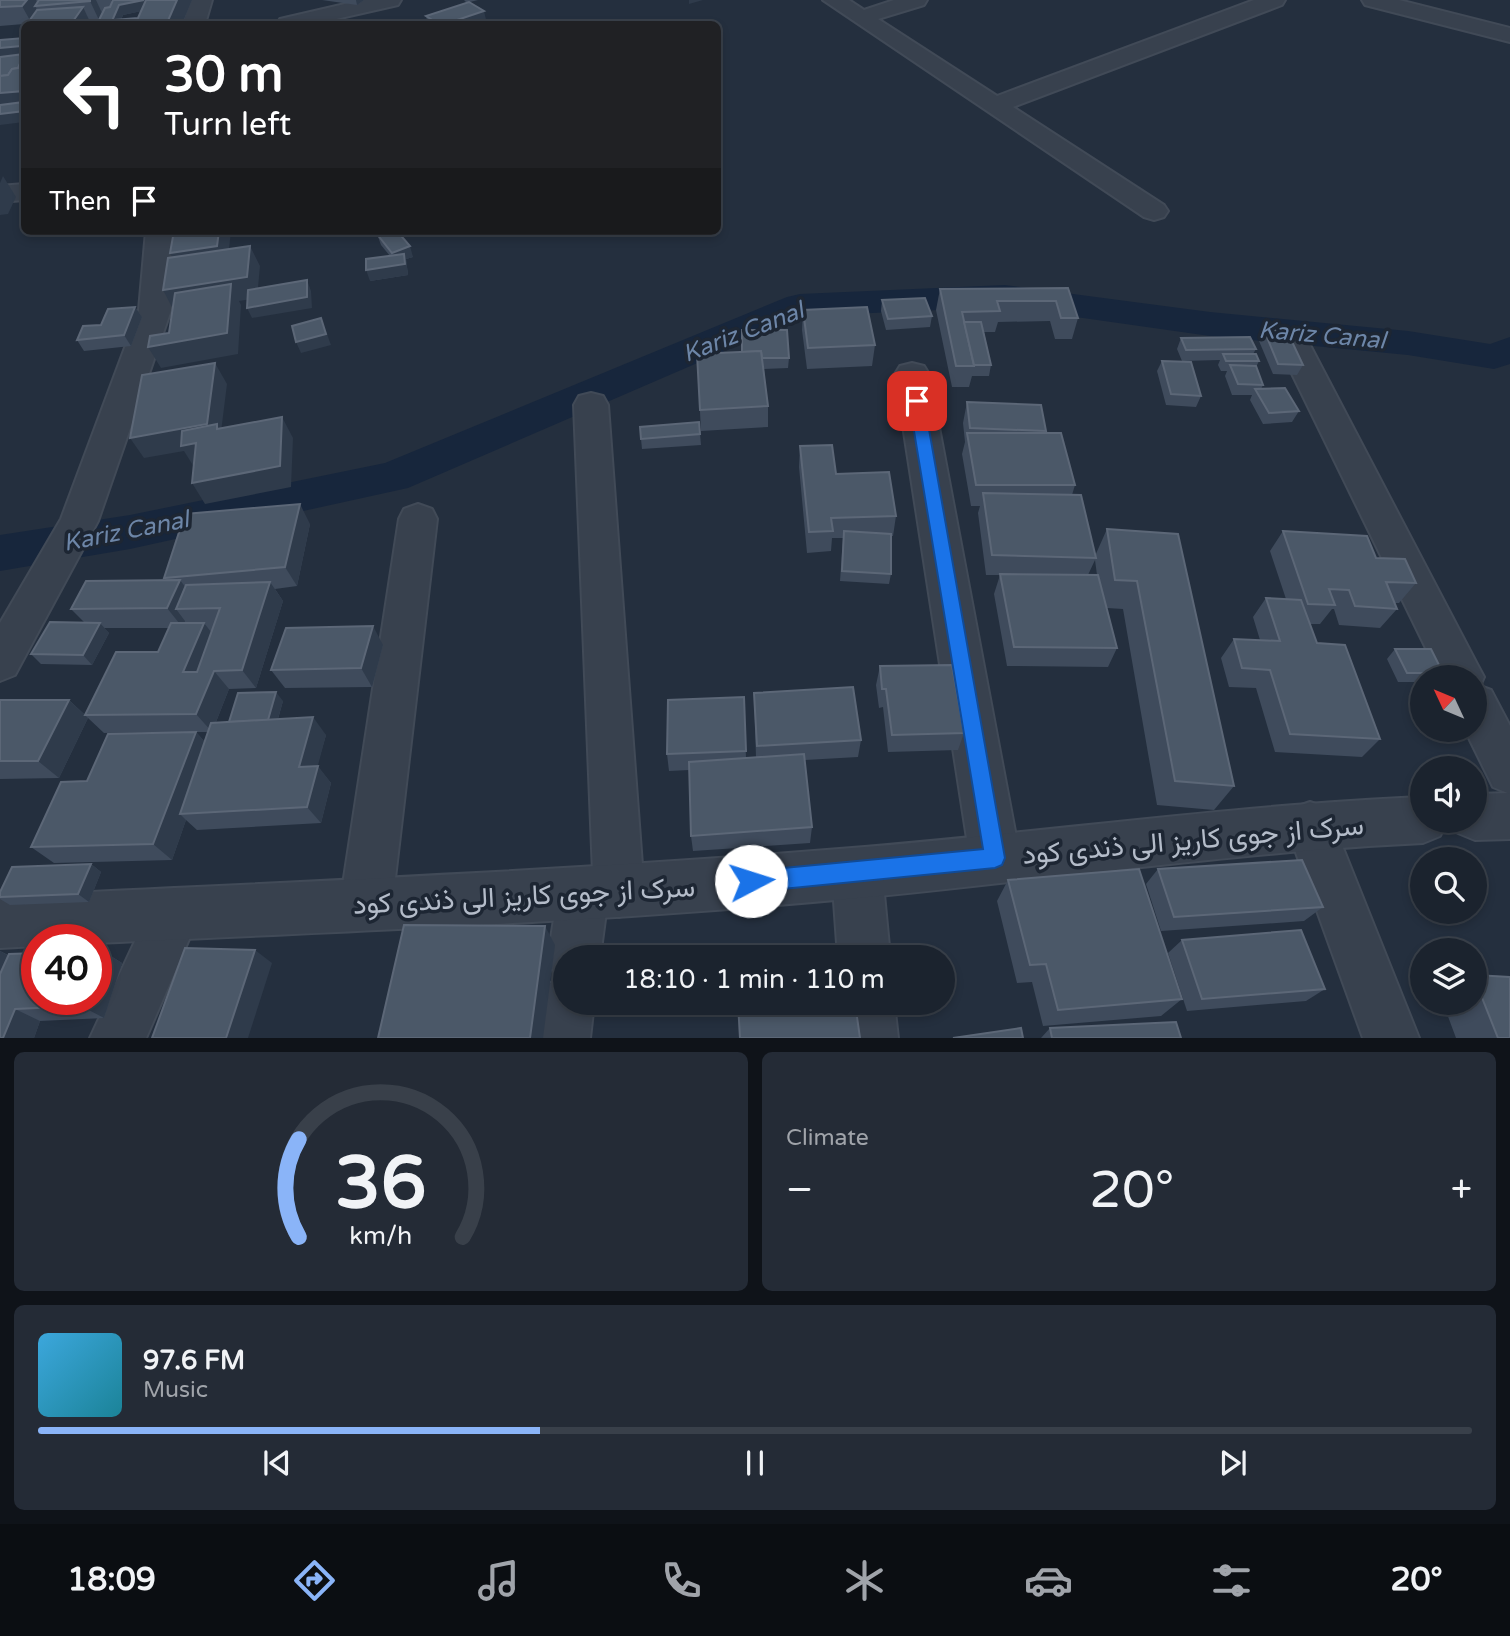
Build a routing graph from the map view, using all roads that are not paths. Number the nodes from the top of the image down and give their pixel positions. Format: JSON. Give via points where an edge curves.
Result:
{"nodes":[{"id":1,"x":201,"y":0,"type":"edge"},
{"id":2,"x":390,"y":0,"type":"edge"},
{"id":3,"x":834,"y":0,"type":"edge"},
{"id":4,"x":916,"y":0,"type":"edge"},
{"id":5,"x":1274,"y":0,"type":"edge"},
{"id":6,"x":1373,"y":0,"type":"edge"},
{"id":7,"x":863,"y":17,"type":"junction"},
{"id":8,"x":195,"y":21,"type":"edge"},
{"id":9,"x":301,"y":21,"type":"edge"},
{"id":10,"x":1510,"y":35,"type":"edge"},
{"id":11,"x":993,"y":106,"type":"junction"},
{"id":12,"x":21,"y":192,"type":"edge"},
{"id":13,"x":0,"y":194,"type":"edge"},
{"id":14,"x":1154,"y":211,"type":"dead end"},
{"id":15,"x":161,"y":235,"type":"edge"},
{"id":16,"x":1294,"y":345,"type":"edge"},
{"id":17,"x":912,"y":374,"type":"dead end"},
{"id":18,"x":591,"y":405,"type":"dead end"},
{"id":19,"x":418,"y":519,"type":"dead end"},
{"id":20,"x":0,"y":662,"type":"edge"},
{"id":21,"x":1456,"y":665,"type":"edge"},
{"id":22,"x":1488,"y":729,"type":"edge"},
{"id":23,"x":1510,"y":772,"type":"edge"},
{"id":24,"x":1510,"y":816,"type":"edge"},
{"id":25,"x":1487,"y":817,"type":"edge"},
{"id":26,"x":1410,"y":821,"type":"edge"},
{"id":27,"x":1310,"y":825,"type":"junction"},
{"id":28,"x":995,"y":858,"type":"junction"},
{"id":29,"x":857,"y":873,"type":"junction"},
{"id":30,"x":601,"y":893,"type":"junction"},
{"id":31,"x":366,"y":904,"type":"junction"},
{"id":32,"x":174,"y":914,"type":"junction"},
{"id":33,"x":0,"y":922,"type":"edge"},
{"id":34,"x":579,"y":945,"type":"edge"},
{"id":35,"x":863,"y":945,"type":"edge"},
{"id":36,"x":565,"y":1015,"type":"edge"},
{"id":37,"x":868,"y":1015,"type":"edge"},
{"id":38,"x":118,"y":1038,"type":"edge"},
{"id":39,"x":562,"y":1038,"type":"edge"},
{"id":40,"x":870,"y":1038,"type":"edge"},
{"id":41,"x":1391,"y":1038,"type":"edge"}],
"edges":[{"from":1,"to":8,"type":"street"},
{"from":2,"to":9,"type":"street"},
{"from":3,"to":7,"type":"street"},
{"from":4,"to":7,"type":"street"},
{"from":5,"to":11,"type":"street"},
{"from":6,"to":10,"type":"street"},
{"from":7,"to":11,"type":"street"},
{"from":11,"to":14,"type":"street"},
{"from":12,"to":13,"type":"street"},
{"from":15,"to":20,"type":"street","via":[[155,310],[79,521]]},
{"from":16,"to":21,"type":"street"},
{"from":17,"to":28,"type":"street"},
{"from":18,"to":30,"type":"street"},
{"from":19,"to":31,"type":"street"},
{"from":22,"to":23,"type":"street"},
{"from":24,"to":25,"type":"street"},
{"from":26,"to":27,"type":"street","name":"سرک از جوی کاریز الی ذندی کود"},
{"from":27,"to":28,"type":"street","name":"سرک از جوی کاریز الی ذندی کود"},
{"from":27,"to":41,"type":"street"},
{"from":28,"to":29,"type":"street","name":"سرک از جوی کاریز الی ذندی کود"},
{"from":29,"to":30,"type":"street","name":"سرک از جوی کاریز الی ذندی کود"},
{"from":29,"to":35,"type":"street"},
{"from":30,"to":31,"type":"street","name":"سرک از جوی کاریز الی ذندی کود"},
{"from":30,"to":34,"type":"street"},
{"from":31,"to":32,"type":"street","name":"سرک از جوی کاریز الی ذندی کود"},
{"from":32,"to":33,"type":"street","name":"سرک از جوی کاریز الی ذندی کود"},
{"from":32,"to":38,"type":"street"},
{"from":36,"to":39,"type":"street"},
{"from":37,"to":40,"type":"street"}]}
